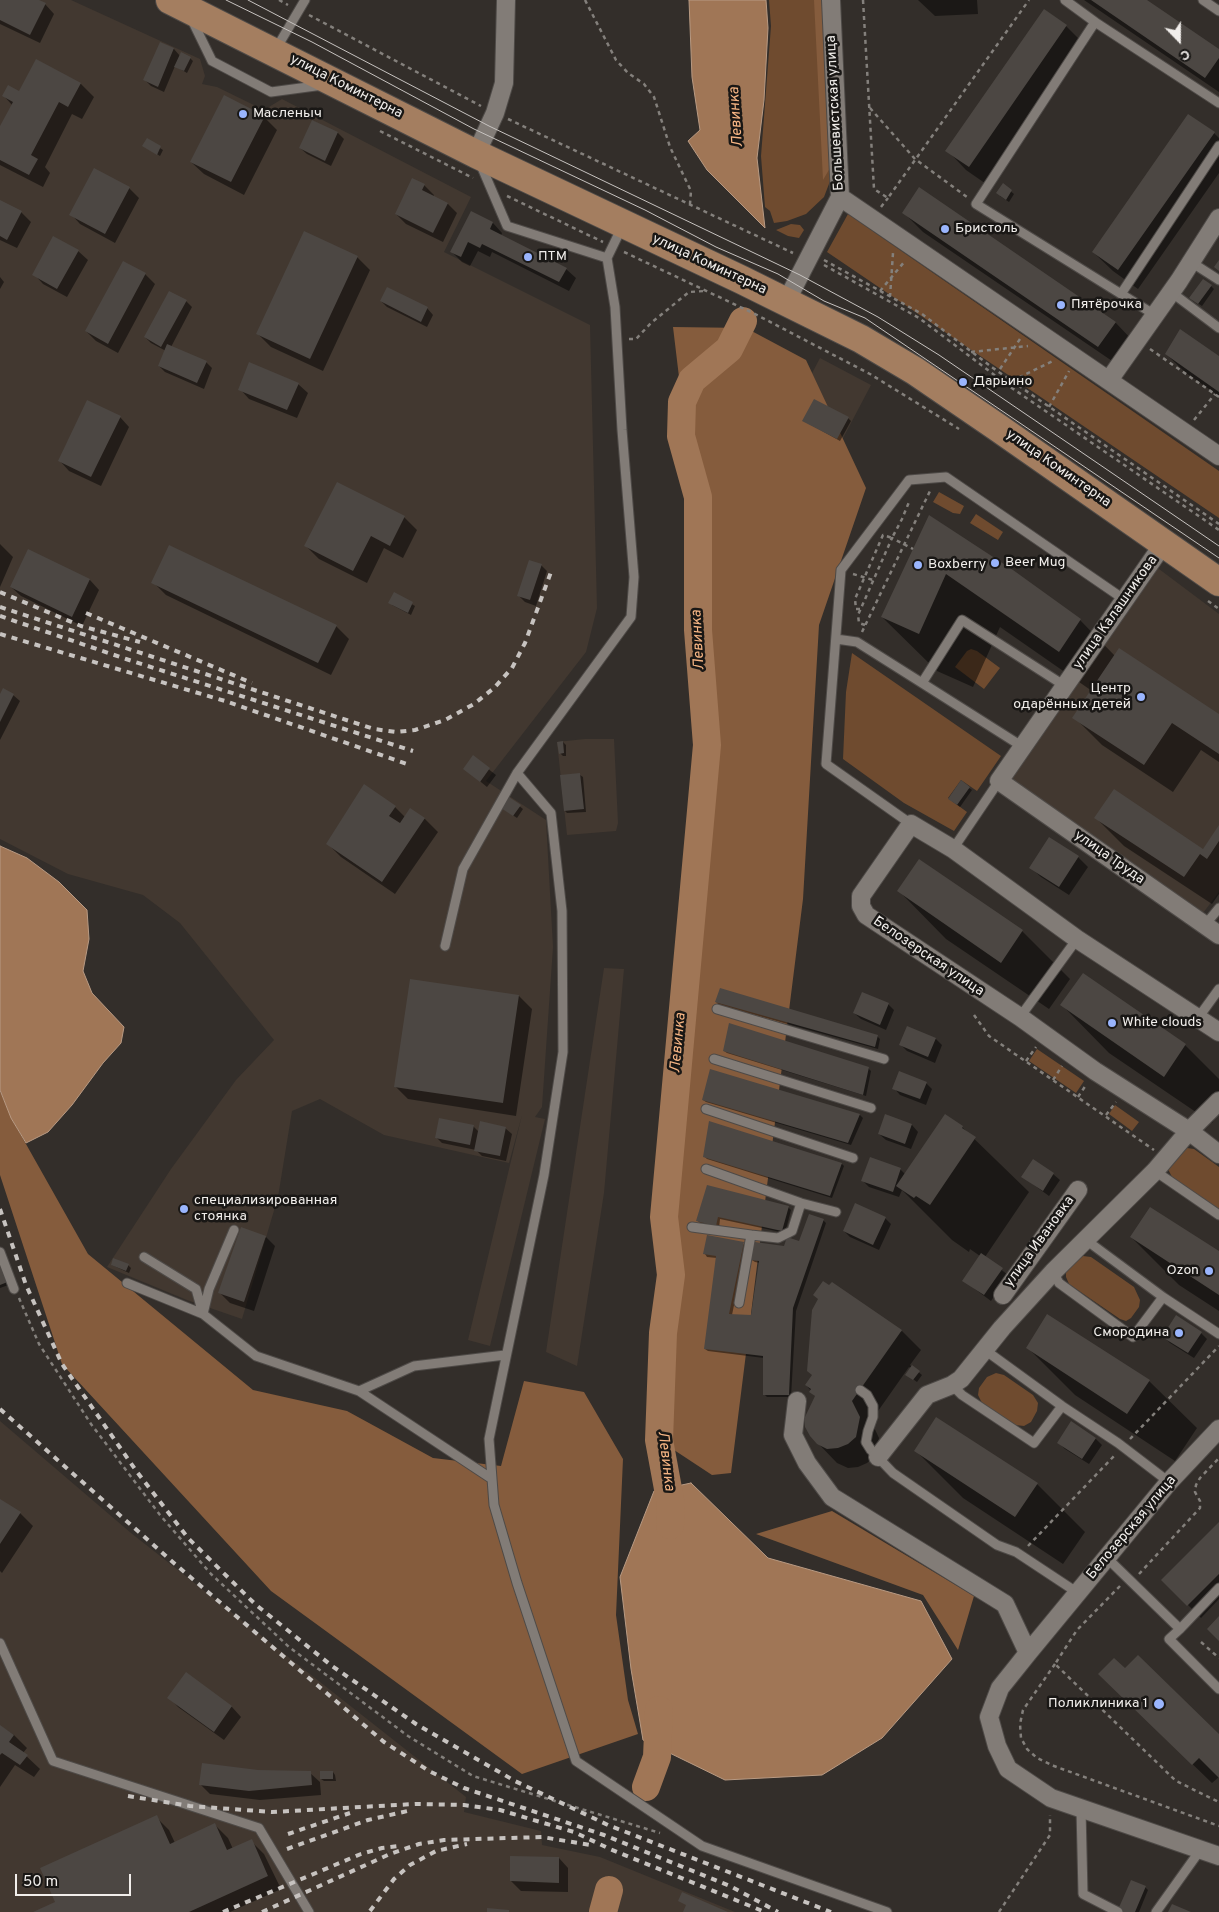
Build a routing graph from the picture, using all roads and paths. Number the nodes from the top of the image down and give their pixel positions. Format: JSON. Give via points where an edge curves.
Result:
{"nodes":[{"id":1,"x":279,"y":0,"type":"edge"},
{"id":2,"x":305,"y":0,"type":"edge"},
{"id":3,"x":506,"y":0,"type":"edge"},
{"id":4,"x":585,"y":0,"type":"edge"},
{"id":5,"x":831,"y":0,"type":"edge"},
{"id":6,"x":863,"y":0,"type":"edge"},
{"id":7,"x":1029,"y":0,"type":"edge"},
{"id":8,"x":1065,"y":0,"type":"edge"},
{"id":9,"x":1204,"y":0,"type":"edge"},
{"id":10,"x":178,"y":4,"type":"edge"},
{"id":11,"x":299,"y":10,"type":"junction"},
{"id":12,"x":1219,"y":11,"type":"edge"},
{"id":13,"x":1095,"y":22,"type":"junction"},
{"id":14,"x":275,"y":51,"type":"junction"},
{"id":15,"x":338,"y":83,"type":"junction"},
{"id":16,"x":1219,"y":103,"type":"edge"},
{"id":17,"x":869,"y":107,"type":"junction"},
{"id":18,"x":495,"y":113,"type":"junction"},
{"id":19,"x":372,"y":128,"type":"dead end"},
{"id":20,"x":1219,"y":146,"type":"edge"},
{"id":21,"x":476,"y":154,"type":"junction"},
{"id":22,"x":915,"y":159,"type":"junction"},
{"id":23,"x":491,"y":188,"type":"junction"},
{"id":24,"x":840,"y":197,"type":"junction"},
{"id":25,"x":690,"y":204,"type":"junction"},
{"id":26,"x":976,"y":204,"type":"junction"},
{"id":27,"x":1219,"y":218,"type":"edge"},
{"id":28,"x":894,"y":234,"type":"junction"},
{"id":29,"x":618,"y":236,"type":"junction"},
{"id":30,"x":916,"y":248,"type":"junction"},
{"id":31,"x":811,"y":255,"type":"junction"},
{"id":32,"x":608,"y":258,"type":"junction"},
{"id":33,"x":1191,"y":262,"type":"junction"},
{"id":34,"x":891,"y":278,"type":"junction"},
{"id":35,"x":1219,"y":280,"type":"edge"},
{"id":36,"x":707,"y":291,"type":"junction"},
{"id":37,"x":880,"y":291,"type":"junction"},
{"id":38,"x":1171,"y":292,"type":"junction"},
{"id":39,"x":1122,"y":294,"type":"junction"},
{"id":40,"x":890,"y":297,"type":"junction"},
{"id":41,"x":786,"y":302,"type":"junction"},
{"id":42,"x":1155,"y":315,"type":"junction"},
{"id":43,"x":1219,"y":328,"type":"edge"},
{"id":44,"x":1023,"y":335,"type":"dead end"},
{"id":45,"x":617,"y":340,"type":"junction"},
{"id":46,"x":1030,"y":346,"type":"dead end"},
{"id":47,"x":1014,"y":347,"type":"junction"},
{"id":48,"x":1147,"y":347,"type":"dead end"},
{"id":49,"x":971,"y":352,"type":"junction"},
{"id":50,"x":1073,"y":355,"type":"junction"},
{"id":51,"x":1000,"y":369,"type":"dead end"},
{"id":52,"x":1109,"y":380,"type":"junction"},
{"id":53,"x":1012,"y":381,"type":"junction"},
{"id":54,"x":1215,"y":394,"type":"junction"},
{"id":55,"x":1219,"y":397,"type":"edge"},
{"id":56,"x":1050,"y":407,"type":"junction"},
{"id":57,"x":1194,"y":420,"type":"dead end"},
{"id":58,"x":967,"y":434,"type":"dead end"},
{"id":59,"x":1219,"y":456,"type":"edge"},
{"id":60,"x":936,"y":478,"type":"junction"},
{"id":61,"x":910,"y":498,"type":"dead end"},
{"id":62,"x":1219,"y":524,"type":"edge"},
{"id":63,"x":1219,"y":530,"type":"edge"},
{"id":64,"x":892,"y":538,"type":"junction"},
{"id":65,"x":1164,"y":543,"type":"junction"},
{"id":66,"x":904,"y":544,"type":"junction"},
{"id":67,"x":913,"y":549,"type":"dead end"},
{"id":68,"x":841,"y":570,"type":"junction"},
{"id":69,"x":865,"y":577,"type":"junction"},
{"id":70,"x":873,"y":580,"type":"junction"},
{"id":71,"x":1212,"y":591,"type":"edge"},
{"id":72,"x":1125,"y":600,"type":"junction"},
{"id":73,"x":860,"y":609,"type":"junction"},
{"id":74,"x":1219,"y":609,"type":"edge"},
{"id":75,"x":865,"y":625,"type":"junction"},
{"id":76,"x":836,"y":639,"type":"junction"},
{"id":77,"x":857,"y":642,"type":"junction"},
{"id":78,"x":922,"y":683,"type":"junction"},
{"id":79,"x":1065,"y":686,"type":"junction"},
{"id":80,"x":1023,"y":747,"type":"junction"},
{"id":81,"x":517,"y":773,"type":"junction"},
{"id":82,"x":999,"y":781,"type":"junction"},
{"id":83,"x":911,"y":824,"type":"junction"},
{"id":84,"x":953,"y":849,"type":"junction"},
{"id":85,"x":1219,"y":908,"type":"edge"},
{"id":86,"x":1212,"y":930,"type":"edge"},
{"id":87,"x":1076,"y":939,"type":"junction"},
{"id":88,"x":445,"y":946,"type":"dead end"},
{"id":89,"x":1219,"y":990,"type":"edge"},
{"id":90,"x":717,"y":1008,"type":"dead end"},
{"id":91,"x":974,"y":1015,"type":"dead end"},
{"id":92,"x":1020,"y":1017,"type":"junction"},
{"id":93,"x":1198,"y":1018,"type":"junction"},
{"id":94,"x":1219,"y":1032,"type":"edge"},
{"id":95,"x":714,"y":1059,"type":"dead end"},
{"id":96,"x":884,"y":1059,"type":"dead end"},
{"id":97,"x":1219,"y":1102,"type":"edge"},
{"id":98,"x":871,"y":1108,"type":"dead end"},
{"id":99,"x":706,"y":1109,"type":"dead end"},
{"id":100,"x":1189,"y":1131,"type":"junction"},
{"id":101,"x":1219,"y":1154,"type":"edge"},
{"id":102,"x":853,"y":1158,"type":"dead end"},
{"id":103,"x":1160,"y":1164,"type":"junction"},
{"id":104,"x":706,"y":1169,"type":"dead end"},
{"id":105,"x":1078,"y":1190,"type":"dead end"},
{"id":106,"x":801,"y":1203,"type":"junction"},
{"id":107,"x":836,"y":1212,"type":"dead end"},
{"id":108,"x":1219,"y":1215,"type":"edge"},
{"id":109,"x":692,"y":1227,"type":"dead end"},
{"id":110,"x":234,"y":1230,"type":"dead end"},
{"id":111,"x":750,"y":1235,"type":"junction"},
{"id":112,"x":1086,"y":1240,"type":"junction"},
{"id":113,"x":1036,"y":1250,"type":"junction"},
{"id":114,"x":0,"y":1252,"type":"edge"},
{"id":115,"x":144,"y":1257,"type":"dead end"},
{"id":116,"x":1053,"y":1272,"type":"junction"},
{"id":117,"x":127,"y":1283,"type":"dead end"},
{"id":118,"x":14,"y":1289,"type":"joint"},
{"id":119,"x":1003,"y":1295,"type":"dead end"},
{"id":120,"x":1162,"y":1297,"type":"junction"},
{"id":121,"x":739,"y":1303,"type":"dead end"},
{"id":122,"x":203,"y":1314,"type":"junction"},
{"id":123,"x":1219,"y":1334,"type":"edge"},
{"id":124,"x":985,"y":1350,"type":"junction"},
{"id":125,"x":505,"y":1355,"type":"junction"},
{"id":126,"x":952,"y":1385,"type":"junction"},
{"id":127,"x":860,"y":1390,"type":"dead end"},
{"id":128,"x":359,"y":1391,"type":"junction"},
{"id":129,"x":797,"y":1401,"type":"dead end"},
{"id":130,"x":1062,"y":1406,"type":"junction"},
{"id":131,"x":1219,"y":1429,"type":"edge"},
{"id":132,"x":878,"y":1457,"type":"junction"},
{"id":133,"x":1219,"y":1458,"type":"edge"},
{"id":134,"x":492,"y":1478,"type":"junction"},
{"id":135,"x":1169,"y":1482,"type":"junction"},
{"id":136,"x":1107,"y":1558,"type":"junction"},
{"id":137,"x":1128,"y":1580,"type":"junction"},
{"id":138,"x":1219,"y":1588,"type":"edge"},
{"id":139,"x":1078,"y":1593,"type":"junction"},
{"id":140,"x":1180,"y":1630,"type":"junction"},
{"id":141,"x":1201,"y":1642,"type":"dead end"},
{"id":142,"x":0,"y":1644,"type":"edge"},
{"id":143,"x":1028,"y":1653,"type":"junction"},
{"id":144,"x":1219,"y":1658,"type":"edge"},
{"id":145,"x":1055,"y":1664,"type":"junction"},
{"id":146,"x":1219,"y":1689,"type":"edge"},
{"id":147,"x":1051,"y":1798,"type":"junction"},
{"id":148,"x":1219,"y":1802,"type":"edge"},
{"id":149,"x":1081,"y":1809,"type":"junction"},
{"id":150,"x":1219,"y":1826,"type":"edge"},
{"id":151,"x":667,"y":1836,"type":"dead end"},
{"id":152,"x":1201,"y":1849,"type":"junction"},
{"id":153,"x":1219,"y":1856,"type":"edge"},
{"id":154,"x":309,"y":1912,"type":"edge"},
{"id":155,"x":887,"y":1912,"type":"edge"},
{"id":156,"x":999,"y":1912,"type":"edge"},
{"id":157,"x":1118,"y":1912,"type":"edge"},
{"id":158,"x":1156,"y":1912,"type":"edge"}],
"edges":[{"from":1,"to":11,"type":"path"},
{"from":2,"to":11,"type":"lane"},
{"from":3,"to":18,"type":"street","via":[[504,83]]},
{"from":4,"to":25,"type":"path","via":[[616,60],[654,97],[670,147],[691,192]]},
{"from":5,"to":24,"type":"street","name":"Большевистская улица"},
{"from":6,"to":17,"type":"path"},
{"from":7,"to":22,"type":"path"},
{"from":8,"to":13,"type":"lane"},
{"from":9,"to":12,"type":"lane"},
{"from":10,"to":14,"type":"main road","name":"улица Коминтерна"},
{"from":10,"to":15,"type":"lane","via":[[212,61],[271,92]]},
{"from":11,"to":14,"type":"lane"},
{"from":11,"to":18,"type":"path"},
{"from":13,"to":16,"type":"lane"},
{"from":13,"to":26,"type":"lane"},
{"from":14,"to":15,"type":"main road","name":"улица Коминтерна"},
{"from":15,"to":21,"type":"main road","name":"улица Коминтерна"},
{"from":17,"to":22,"type":"path"},
{"from":17,"to":22,"type":"path","via":[[874,189],[888,198]]},
{"from":18,"to":21,"type":"street"},
{"from":18,"to":25,"type":"path"},
{"from":19,"to":23,"type":"path"},
{"from":20,"to":39,"type":"lane"},
{"from":21,"to":23,"type":"lane"},
{"from":21,"to":29,"type":"main road","name":"улица Коминтерна"},
{"from":22,"to":26,"type":"path"},
{"from":23,"to":29,"type":"path"},
{"from":23,"to":32,"type":"lane","via":[[507,226]]},
{"from":24,"to":28,"type":"street"},
{"from":24,"to":31,"type":"street","name":"Большевистская улица"},
{"from":25,"to":31,"type":"path","via":[[796,254]]},
{"from":26,"to":39,"type":"lane"},
{"from":27,"to":33,"type":"street"},
{"from":28,"to":30,"type":"street"},
{"from":28,"to":34,"type":"path"},
{"from":29,"to":32,"type":"lane"},
{"from":29,"to":36,"type":"path"},
{"from":29,"to":41,"type":"main road","name":"улица Коминтерна","via":[[742,280]]},
{"from":30,"to":34,"type":"path"},
{"from":30,"to":50,"type":"street"},
{"from":31,"to":37,"type":"path"},
{"from":31,"to":41,"type":"street","name":"Большевистская улица"},
{"from":31,"to":63,"type":"path","via":[[919,318],[1009,386]]},
{"from":32,"to":45,"type":"lane"},
{"from":33,"to":35,"type":"lane"},
{"from":33,"to":38,"type":"street"},
{"from":34,"to":37,"type":"path"},
{"from":34,"to":40,"type":"path"},
{"from":36,"to":45,"type":"path","via":[[690,292],[636,339]]},
{"from":36,"to":58,"type":"path","via":[[870,374]]},
{"from":37,"to":40,"type":"path"},
{"from":38,"to":42,"type":"street"},
{"from":38,"to":43,"type":"lane"},
{"from":39,"to":42,"type":"lane"},
{"from":40,"to":49,"type":"path","via":[[922,314]]},
{"from":41,"to":65,"type":"main road","name":"улица Коминтерна","via":[[861,339],[915,371]]},
{"from":42,"to":52,"type":"street"},
{"from":44,"to":47,"type":"path"},
{"from":45,"to":81,"type":"lane","via":[[634,577],[631,616]]},
{"from":46,"to":47,"type":"path"},
{"from":47,"to":49,"type":"path"},
{"from":47,"to":51,"type":"path"},
{"from":48,"to":54,"type":"path"},
{"from":49,"to":53,"type":"path"},
{"from":50,"to":52,"type":"street"},
{"from":50,"to":53,"type":"path"},
{"from":50,"to":56,"type":"path"},
{"from":52,"to":59,"type":"street"},
{"from":53,"to":56,"type":"path"},
{"from":54,"to":55,"type":"path"},
{"from":54,"to":57,"type":"path"},
{"from":56,"to":62,"type":"path"},
{"from":60,"to":66,"type":"path"},
{"from":60,"to":68,"type":"lane","via":[[909,480]]},
{"from":60,"to":72,"type":"lane","via":[[946,477]]},
{"from":61,"to":64,"type":"path"},
{"from":64,"to":66,"type":"path"},
{"from":64,"to":69,"type":"path","via":[[883,534]]},
{"from":64,"to":70,"type":"path"},
{"from":65,"to":71,"type":"main road","name":"улица Коминтерна"},
{"from":65,"to":72,"type":"street","name":"улица Калашникова"},
{"from":66,"to":67,"type":"path"},
{"from":66,"to":75,"type":"path"},
{"from":68,"to":69,"type":"path"},
{"from":68,"to":76,"type":"lane"},
{"from":69,"to":70,"type":"path"},
{"from":69,"to":73,"type":"path","via":[[855,599],[856,609]]},
{"from":70,"to":73,"type":"path"},
{"from":71,"to":74,"type":"path"},
{"from":72,"to":79,"type":"street","name":"улица Калашникова"},
{"from":73,"to":75,"type":"path","via":[[860,623]]},
{"from":75,"to":77,"type":"path"},
{"from":76,"to":77,"type":"lane"},
{"from":76,"to":83,"type":"lane","via":[[826,764]]},
{"from":77,"to":78,"type":"lane"},
{"from":78,"to":79,"type":"lane","via":[[962,620]]},
{"from":78,"to":80,"type":"lane"},
{"from":79,"to":80,"type":"street","name":"улица Калашникова"},
{"from":80,"to":82,"type":"street","name":"улица Калашникова"},
{"from":81,"to":88,"type":"lane","via":[[463,869]]},
{"from":81,"to":125,"type":"lane","via":[[551,813],[562,911],[563,1052],[544,1175]]},
{"from":82,"to":84,"type":"lane"},
{"from":82,"to":86,"type":"street","name":"улица Труда"},
{"from":83,"to":84,"type":"street"},
{"from":83,"to":92,"type":"street","name":"Белозерская улица","via":[[861,896],[861,906],[866,915]]},
{"from":84,"to":87,"type":"street"},
{"from":85,"to":86,"type":"lane"},
{"from":87,"to":92,"type":"lane"},
{"from":87,"to":93,"type":"street"},
{"from":89,"to":93,"type":"lane"},
{"from":90,"to":96,"type":"lane"},
{"from":91,"to":103,"type":"path","via":[[989,1036]]},
{"from":92,"to":100,"type":"street","name":"Белозерская улица","via":[[1095,1071]]},
{"from":93,"to":94,"type":"street"},
{"from":95,"to":98,"type":"lane"},
{"from":97,"to":100,"type":"street"},
{"from":99,"to":102,"type":"lane"},
{"from":100,"to":101,"type":"street","name":"Белозерская улица"},
{"from":100,"to":103,"type":"street"},
{"from":103,"to":108,"type":"lane"},
{"from":103,"to":112,"type":"street"},
{"from":104,"to":106,"type":"lane"},
{"from":105,"to":113,"type":"street","name":"улица Ивановка"},
{"from":106,"to":107,"type":"lane"},
{"from":106,"to":111,"type":"lane","via":[[792,1231],[778,1238]]},
{"from":109,"to":111,"type":"lane"},
{"from":110,"to":122,"type":"lane","via":[[209,1289]]},
{"from":111,"to":121,"type":"lane"},
{"from":112,"to":116,"type":"street"},
{"from":112,"to":120,"type":"lane"},
{"from":113,"to":116,"type":"street","via":[[1048,1261]]},
{"from":113,"to":119,"type":"street","name":"улица Ивановка"},
{"from":114,"to":118,"type":"lane"},
{"from":115,"to":122,"type":"lane","via":[[196,1289]]},
{"from":116,"to":120,"type":"lane","via":[[1059,1283],[1133,1337]]},
{"from":116,"to":124,"type":"street"},
{"from":117,"to":122,"type":"lane"},
{"from":118,"to":151,"type":"path","via":[[39,1344],[91,1424],[160,1516],[211,1574],[290,1647],[408,1736],[473,1776]]},
{"from":120,"to":123,"type":"lane"},
{"from":122,"to":128,"type":"lane","via":[[256,1356]]},
{"from":124,"to":126,"type":"street"},
{"from":124,"to":130,"type":"lane"},
{"from":125,"to":128,"type":"lane","via":[[414,1366]]},
{"from":125,"to":134,"type":"lane","via":[[489,1439]]},
{"from":126,"to":130,"type":"lane","via":[[1034,1443]]},
{"from":126,"to":132,"type":"street","via":[[927,1395]]},
{"from":127,"to":132,"type":"lane","via":[[873,1406],[866,1442]]},
{"from":128,"to":134,"type":"lane"},
{"from":129,"to":143,"type":"street","via":[[793,1435],[806,1463],[832,1497],[1005,1604]]},
{"from":130,"to":135,"type":"lane"},
{"from":131,"to":135,"type":"street","name":"Белозерская улица"},
{"from":132,"to":139,"type":"lane","via":[[892,1473],[997,1545],[1016,1552]]},
{"from":133,"to":137,"type":"path","via":[[1196,1485],[1200,1508],[1139,1574]]},
{"from":134,"to":155,"type":"lane","via":[[494,1505],[517,1583],[576,1761],[702,1846]]},
{"from":135,"to":136,"type":"street","name":"Белозерская улица"},
{"from":136,"to":137,"type":"lane"},
{"from":136,"to":139,"type":"street","name":"Белозерская улица"},
{"from":137,"to":140,"type":"lane"},
{"from":137,"to":145,"type":"path","via":[[1076,1630]]},
{"from":138,"to":140,"type":"lane"},
{"from":139,"to":143,"type":"street","name":"Белозерская улица"},
{"from":140,"to":146,"type":"lane","via":[[1169,1639]]},
{"from":141,"to":144,"type":"path"},
{"from":142,"to":154,"type":"lane","via":[[54,1761],[259,1828]]},
{"from":143,"to":147,"type":"street","name":"Белозерская улица","via":[[1000,1688],[989,1717],[1008,1769]]},
{"from":145,"to":148,"type":"path","via":[[1176,1782]]},
{"from":145,"to":150,"type":"path","via":[[1023,1710],[1020,1724],[1021,1738],[1037,1758]]},
{"from":147,"to":149,"type":"street","name":"Белозерская улица"},
{"from":147,"to":156,"type":"path","via":[[1050,1835]]},
{"from":149,"to":152,"type":"street","name":"Белозерская улица"},
{"from":149,"to":157,"type":"lane","via":[[1083,1894]]},
{"from":152,"to":153,"type":"street","name":"Белозерская улица"},
{"from":152,"to":158,"type":"lane"}]}
